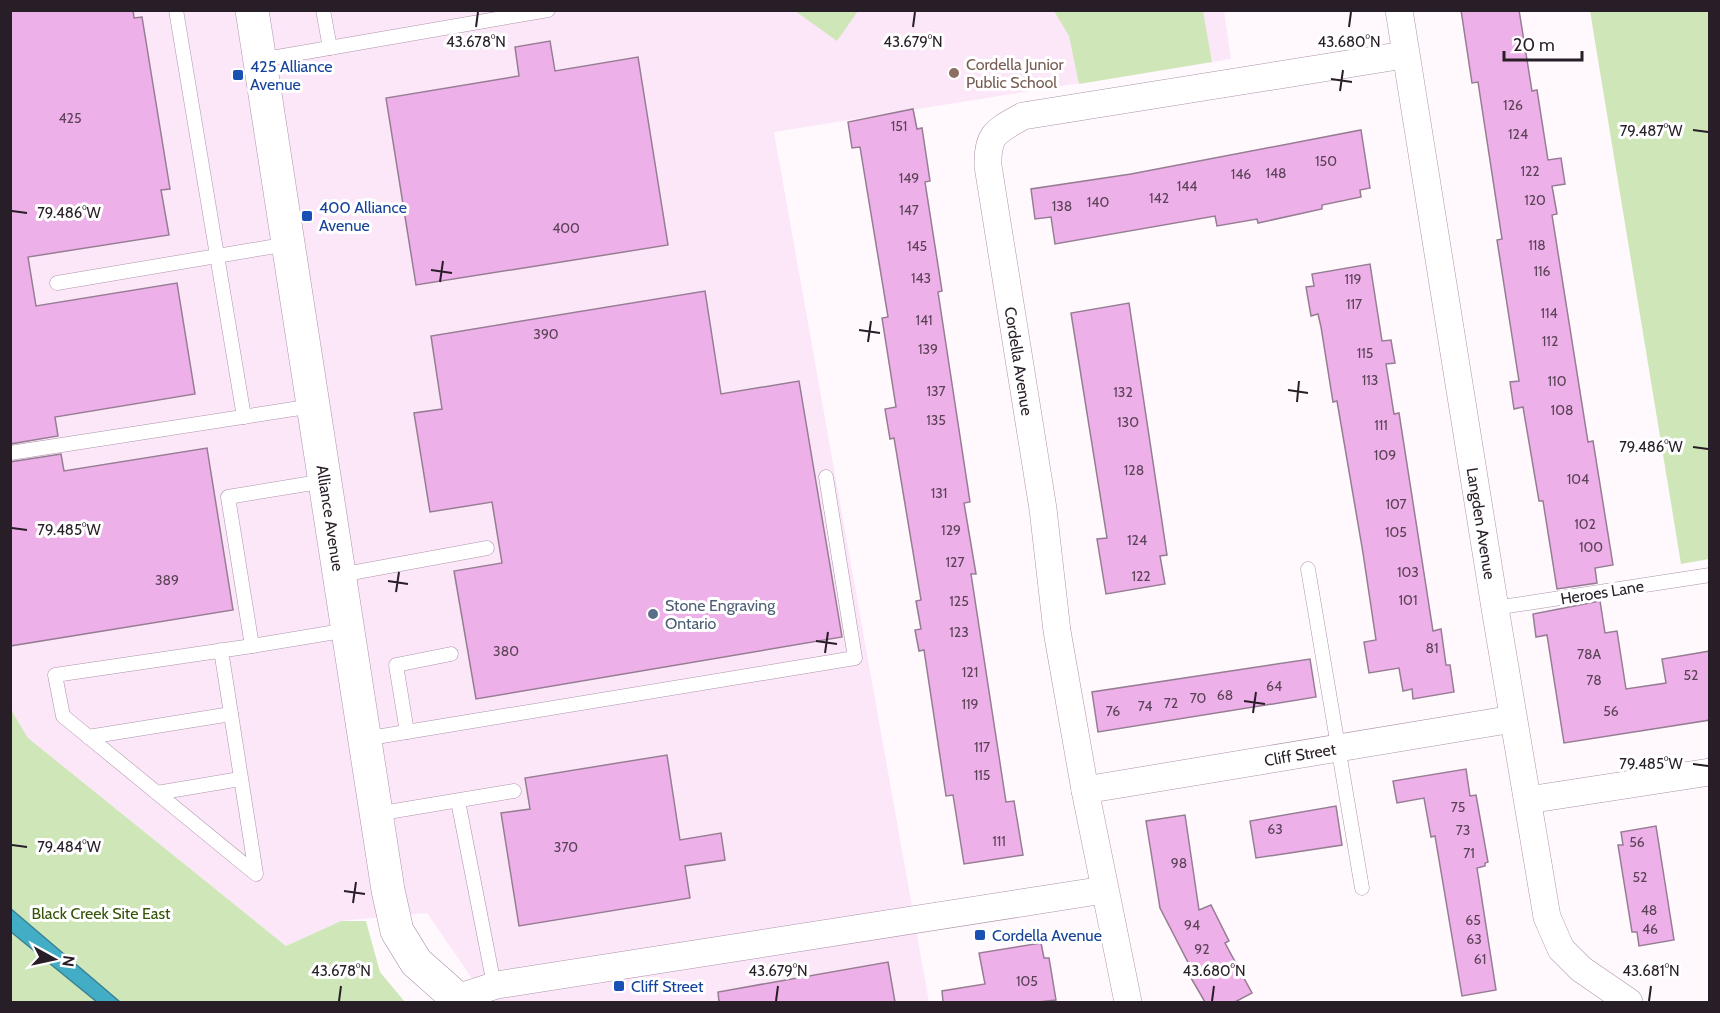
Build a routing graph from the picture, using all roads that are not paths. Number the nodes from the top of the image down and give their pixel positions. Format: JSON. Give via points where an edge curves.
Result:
{"nodes":[{"id":1,"x":176,"y":10,"type":"edge"},
{"id":2,"x":252,"y":10,"type":"edge"},
{"id":3,"x":323,"y":10,"type":"edge"},
{"id":4,"x":548,"y":10,"type":"edge"},
{"id":5,"x":1399,"y":10,"type":"edge"},
{"id":6,"x":330,"y":48,"type":"junction"},
{"id":7,"x":1404,"y":55,"type":"junction"},
{"id":8,"x":260,"y":60,"type":"junction"},
{"id":9,"x":288,"y":244,"type":"junction"},
{"id":10,"x":217,"y":256,"type":"junction"},
{"id":11,"x":57,"y":283,"type":"dead end"},
{"id":12,"x":314,"y":406,"type":"junction"},
{"id":13,"x":244,"y":417,"type":"junction"},
{"id":14,"x":10,"y":453,"type":"edge"},
{"id":15,"x":826,"y":477,"type":"dead end"},
{"id":16,"x":325,"y":481,"type":"junction"},
{"id":17,"x":488,"y":548,"type":"dead end"},
{"id":18,"x":1308,"y":569,"type":"dead end"},
{"id":19,"x":340,"y":575,"type":"junction"},
{"id":20,"x":1710,"y":575,"type":"edge"},
{"id":21,"x":1495,"y":609,"type":"junction"},
{"id":22,"x":348,"y":630,"type":"junction"},
{"id":23,"x":252,"y":646,"type":"junction"},
{"id":24,"x":221,"y":650,"type":"junction"},
{"id":25,"x":451,"y":654,"type":"dead end"},
{"id":26,"x":231,"y":714,"type":"junction"},
{"id":27,"x":1513,"y":719,"type":"junction"},
{"id":28,"x":407,"y":732,"type":"junction"},
{"id":29,"x":88,"y":737,"type":"junction"},
{"id":30,"x":364,"y":739,"type":"junction"},
{"id":31,"x":1337,"y":748,"type":"junction"},
{"id":32,"x":1710,"y":772,"type":"edge"},
{"id":33,"x":240,"y":779,"type":"junction"},
{"id":34,"x":1085,"y":790,"type":"junction"},
{"id":35,"x":514,"y":791,"type":"dead end"},
{"id":36,"x":157,"y":794,"type":"junction"},
{"id":37,"x":1528,"y":800,"type":"junction"},
{"id":38,"x":458,"y":801,"type":"junction"},
{"id":39,"x":376,"y":814,"type":"junction"},
{"id":40,"x":1362,"y":888,"type":"dead end"},
{"id":41,"x":1104,"y":890,"type":"junction"},
{"id":42,"x":494,"y":985,"type":"junction"},
{"id":43,"x":458,"y":1001,"type":"edge"},
{"id":44,"x":1128,"y":1002,"type":"edge"},
{"id":45,"x":1629,"y":1002,"type":"edge"}],
"edges":[{"from":1,"to":10,"type":"lane"},
{"from":2,"to":8,"type":"street","name":"Alliance Avenue"},
{"from":3,"to":6,"type":"lane"},
{"from":4,"to":6,"type":"lane"},
{"from":5,"to":7,"type":"street","name":"Langden Avenue"},
{"from":6,"to":8,"type":"lane"},
{"from":7,"to":21,"type":"street","name":"Langden Avenue"},
{"from":7,"to":34,"type":"street","name":"Cordella Avenue","via":[[1023,116],[993,135],[987,146],[1043,509],[1057,631]]},
{"from":8,"to":9,"type":"street","name":"Alliance Avenue"},
{"from":9,"to":10,"type":"lane"},
{"from":9,"to":12,"type":"street","name":"Alliance Avenue"},
{"from":10,"to":11,"type":"lane"},
{"from":10,"to":13,"type":"lane"},
{"from":12,"to":13,"type":"lane"},
{"from":12,"to":16,"type":"street","name":"Alliance Avenue"},
{"from":13,"to":14,"type":"lane"},
{"from":15,"to":28,"type":"lane","via":[[855,658]]},
{"from":16,"to":19,"type":"street","name":"Alliance Avenue"},
{"from":16,"to":23,"type":"lane","via":[[228,497]]},
{"from":17,"to":19,"type":"lane"},
{"from":18,"to":31,"type":"lane"},
{"from":19,"to":22,"type":"street","name":"Alliance Avenue"},
{"from":20,"to":21,"type":"lane","name":"Heroes Lane"},
{"from":21,"to":27,"type":"street","name":"Langden Avenue"},
{"from":22,"to":23,"type":"lane"},
{"from":22,"to":30,"type":"street","name":"Alliance Avenue"},
{"from":23,"to":24,"type":"lane"},
{"from":24,"to":26,"type":"lane"},
{"from":24,"to":29,"type":"lane","via":[[55,675],[63,716]]},
{"from":25,"to":28,"type":"lane","via":[[396,664]]},
{"from":26,"to":29,"type":"lane"},
{"from":26,"to":33,"type":"lane"},
{"from":27,"to":31,"type":"street","name":"Cliff Street"},
{"from":27,"to":37,"type":"street","name":"Langden Avenue"},
{"from":28,"to":30,"type":"lane"},
{"from":29,"to":36,"type":"lane"},
{"from":30,"to":39,"type":"street","name":"Alliance Avenue"},
{"from":31,"to":34,"type":"street","name":"Cliff Street"},
{"from":31,"to":40,"type":"lane"},
{"from":32,"to":37,"type":"street"},
{"from":33,"to":36,"type":"lane"},
{"from":33,"to":36,"type":"lane","via":[[256,874]]},
{"from":34,"to":41,"type":"street","name":"Cordella Avenue"},
{"from":35,"to":38,"type":"lane"},
{"from":37,"to":45,"type":"street","name":"Langden Avenue","via":[[1547,917],[1561,949],[1581,969]]},
{"from":38,"to":39,"type":"lane"},
{"from":38,"to":42,"type":"lane"},
{"from":39,"to":43,"type":"street","name":"Alliance Avenue","via":[[397,931],[416,962]]},
{"from":41,"to":42,"type":"street"},
{"from":41,"to":44,"type":"street","name":"Cordella Avenue"},
{"from":42,"to":43,"type":"street"}]}
